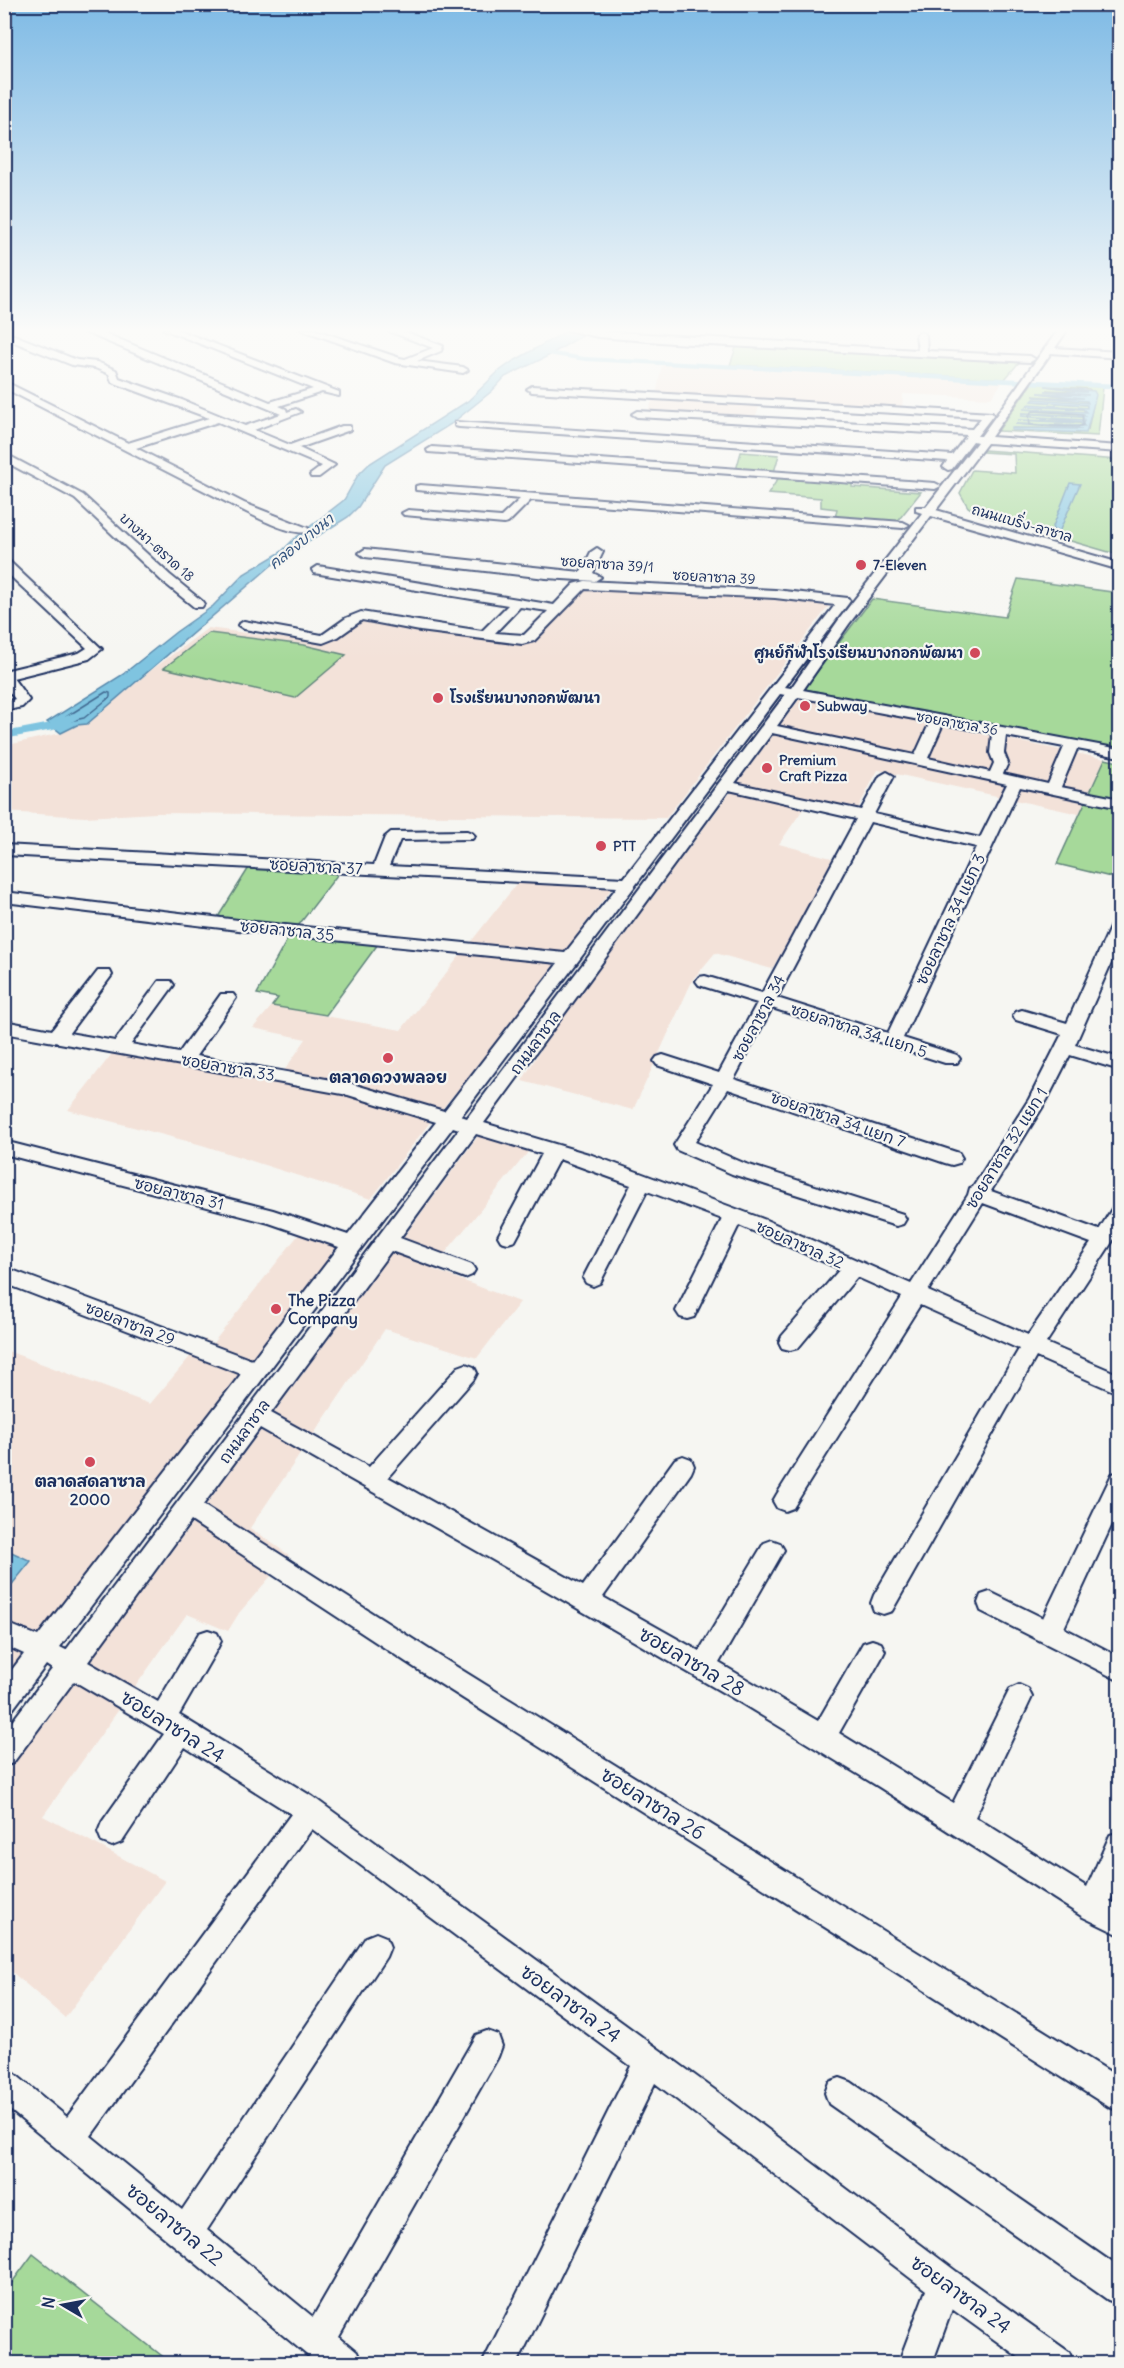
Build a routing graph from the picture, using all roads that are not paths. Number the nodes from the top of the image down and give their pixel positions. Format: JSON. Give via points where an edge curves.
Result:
{"nodes":[{"id":1,"x":112,"y":440,"type":"edge"},
{"id":2,"x":151,"y":440,"type":"edge"},
{"id":3,"x":268,"y":440,"type":"edge"},
{"id":4,"x":314,"y":440,"type":"edge"},
{"id":5,"x":700,"y":440,"type":"edge"},
{"id":6,"x":968,"y":440,"type":"edge"},
{"id":7,"x":984,"y":440,"type":"joint"},
{"id":8,"x":127,"y":447,"type":"junction"},
{"id":9,"x":290,"y":448,"type":"junction"},
{"id":10,"x":1119,"y":449,"type":"edge"},
{"id":11,"x":432,"y":450,"type":"dead end"},
{"id":12,"x":4,"y":456,"type":"edge"},
{"id":13,"x":956,"y":456,"type":"junction"},
{"id":14,"x":972,"y":456,"type":"junction"},
{"id":15,"x":872,"y":469,"type":"dead end"},
{"id":16,"x":315,"y":475,"type":"dead end"},
{"id":17,"x":857,"y":481,"type":"junction"},
{"id":18,"x":950,"y":485,"type":"junction"},
{"id":19,"x":935,"y":486,"type":"junction"},
{"id":20,"x":420,"y":488,"type":"dead end"},
{"id":21,"x":528,"y":497,"type":"junction"},
{"id":22,"x":926,"y":507,"type":"junction"},
{"id":23,"x":408,"y":513,"type":"dead end"},
{"id":24,"x":988,"y":525,"type":"junction"},
{"id":25,"x":304,"y":530,"type":"dead end"},
{"id":26,"x":908,"y":530,"type":"junction"},
{"id":27,"x":597,"y":552,"type":"dead end"},
{"id":28,"x":365,"y":554,"type":"dead end"},
{"id":29,"x":1119,"y":560,"type":"edge"},
{"id":30,"x":4,"y":563,"type":"edge"},
{"id":31,"x":1119,"y":567,"type":"edge"},
{"id":32,"x":318,"y":570,"type":"dead end"},
{"id":33,"x":585,"y":577,"type":"junction"},
{"id":34,"x":846,"y":598,"type":"junction"},
{"id":35,"x":518,"y":602,"type":"junction"},
{"id":36,"x":198,"y":604,"type":"dead end"},
{"id":37,"x":557,"y":609,"type":"junction"},
{"id":38,"x":837,"y":620,"type":"junction"},
{"id":39,"x":244,"y":625,"type":"dead end"},
{"id":40,"x":485,"y":635,"type":"junction"},
{"id":41,"x":5,"y":675,"type":"edge"},
{"id":42,"x":776,"y":690,"type":"junction"},
{"id":43,"x":794,"y":693,"type":"junction"},
{"id":44,"x":4,"y":707,"type":"edge"},
{"id":45,"x":938,"y":720,"type":"junction"},
{"id":46,"x":768,"y":728,"type":"junction"},
{"id":47,"x":999,"y":731,"type":"junction"},
{"id":48,"x":1072,"y":744,"type":"junction"},
{"id":49,"x":1119,"y":753,"type":"edge"},
{"id":50,"x":920,"y":761,"type":"junction"},
{"id":51,"x":887,"y":776,"type":"dead end"},
{"id":52,"x":995,"y":777,"type":"junction"},
{"id":53,"x":1016,"y":782,"type":"junction"},
{"id":54,"x":725,"y":785,"type":"junction"},
{"id":55,"x":1053,"y":789,"type":"junction"},
{"id":56,"x":1119,"y":804,"type":"edge"},
{"id":57,"x":865,"y":816,"type":"junction"},
{"id":58,"x":467,"y":836,"type":"dead end"},
{"id":59,"x":985,"y":844,"type":"junction"},
{"id":60,"x":4,"y":850,"type":"edge"},
{"id":61,"x":380,"y":869,"type":"junction"},
{"id":62,"x":628,"y":882,"type":"junction"},
{"id":63,"x":4,"y":897,"type":"edge"},
{"id":64,"x":1119,"y":923,"type":"edge"},
{"id":65,"x":570,"y":959,"type":"junction"},
{"id":66,"x":104,"y":975,"type":"dead end"},
{"id":67,"x":705,"y":981,"type":"dead end"},
{"id":68,"x":165,"y":985,"type":"dead end"},
{"id":69,"x":227,"y":998,"type":"dead end"},
{"id":70,"x":768,"y":1000,"type":"junction"},
{"id":71,"x":1022,"y":1016,"type":"dead end"},
{"id":72,"x":4,"y":1027,"type":"edge"},
{"id":73,"x":57,"y":1036,"type":"junction"},
{"id":74,"x":1069,"y":1040,"type":"junction"},
{"id":75,"x":893,"y":1041,"type":"junction"},
{"id":76,"x":120,"y":1047,"type":"junction"},
{"id":77,"x":184,"y":1059,"type":"junction"},
{"id":78,"x":951,"y":1059,"type":"dead end"},
{"id":79,"x":663,"y":1061,"type":"dead end"},
{"id":80,"x":1119,"y":1064,"type":"edge"},
{"id":81,"x":724,"y":1081,"type":"junction"},
{"id":82,"x":449,"y":1118,"type":"junction"},
{"id":83,"x":473,"y":1126,"type":"junction"},
{"id":84,"x":4,"y":1147,"type":"edge"},
{"id":85,"x":554,"y":1150,"type":"junction"},
{"id":86,"x":952,"y":1158,"type":"dead end"},
{"id":87,"x":642,"y":1182,"type":"junction"},
{"id":88,"x":977,"y":1193,"type":"junction"},
{"id":89,"x":1119,"y":1212,"type":"edge"},
{"id":90,"x":733,"y":1217,"type":"junction"},
{"id":91,"x":896,"y":1219,"type":"dead end"},
{"id":92,"x":508,"y":1236,"type":"dead end"},
{"id":93,"x":1104,"y":1240,"type":"junction"},
{"id":94,"x":386,"y":1241,"type":"junction"},
{"id":95,"x":352,"y":1244,"type":"junction"},
{"id":96,"x":853,"y":1268,"type":"junction"},
{"id":97,"x":465,"y":1270,"type":"dead end"},
{"id":98,"x":4,"y":1275,"type":"edge"},
{"id":99,"x":593,"y":1278,"type":"dead end"},
{"id":100,"x":915,"y":1295,"type":"junction"},
{"id":101,"x":687,"y":1311,"type":"dead end"},
{"id":102,"x":790,"y":1342,"type":"dead end"},
{"id":103,"x":1032,"y":1346,"type":"junction"},
{"id":104,"x":255,"y":1370,"type":"junction"},
{"id":105,"x":466,"y":1373,"type":"dead end"},
{"id":106,"x":1119,"y":1385,"type":"edge"},
{"id":107,"x":255,"y":1415,"type":"junction"},
{"id":108,"x":683,"y":1466,"type":"dead end"},
{"id":109,"x":372,"y":1479,"type":"junction"},
{"id":110,"x":1119,"y":1481,"type":"edge"},
{"id":111,"x":785,"y":1501,"type":"dead end"},
{"id":112,"x":188,"y":1507,"type":"junction"},
{"id":113,"x":772,"y":1550,"type":"dead end"},
{"id":114,"x":587,"y":1600,"type":"junction"},
{"id":115,"x":883,"y":1603,"type":"dead end"},
{"id":116,"x":990,"y":1603,"type":"dead end"},
{"id":117,"x":4,"y":1633,"type":"edge"},
{"id":118,"x":1049,"y":1633,"type":"junction"},
{"id":119,"x":208,"y":1641,"type":"dead end"},
{"id":120,"x":42,"y":1650,"type":"junction"},
{"id":121,"x":872,"y":1651,"type":"dead end"},
{"id":122,"x":70,"y":1666,"type":"junction"},
{"id":123,"x":703,"y":1667,"type":"junction"},
{"id":124,"x":1119,"y":1670,"type":"edge"},
{"id":125,"x":1019,"y":1697,"type":"dead end"},
{"id":126,"x":4,"y":1701,"type":"edge"},
{"id":127,"x":172,"y":1725,"type":"junction"},
{"id":128,"x":823,"y":1737,"type":"junction"},
{"id":129,"x":4,"y":1754,"type":"edge"},
{"id":130,"x":309,"y":1811,"type":"junction"},
{"id":131,"x":958,"y":1822,"type":"junction"},
{"id":132,"x":112,"y":1832,"type":"dead end"},
{"id":133,"x":1119,"y":1845,"type":"edge"},
{"id":134,"x":1093,"y":1907,"type":"junction"},
{"id":135,"x":1119,"y":1921,"type":"edge"},
{"id":136,"x":376,"y":1947,"type":"dead end"},
{"id":137,"x":487,"y":2046,"type":"dead end"},
{"id":138,"x":650,"y":2061,"type":"junction"},
{"id":139,"x":4,"y":2085,"type":"edge"},
{"id":140,"x":840,"y":2094,"type":"dead end"},
{"id":141,"x":1119,"y":2096,"type":"edge"},
{"id":142,"x":70,"y":2139,"type":"junction"},
{"id":143,"x":186,"y":2233,"type":"junction"},
{"id":144,"x":945,"y":2284,"type":"junction"},
{"id":145,"x":1119,"y":2288,"type":"edge"},
{"id":146,"x":318,"y":2341,"type":"junction"},
{"id":147,"x":345,"y":2364,"type":"edge"},
{"id":148,"x":499,"y":2364,"type":"edge"},
{"id":149,"x":915,"y":2364,"type":"edge"},
{"id":150,"x":1057,"y":2364,"type":"edge"}],
"edges":[{"from":1,"to":8,"type":"street"},
{"from":2,"to":8,"type":"street"},
{"from":3,"to":9,"type":"street"},
{"from":4,"to":9,"type":"street"},
{"from":5,"to":13,"type":"street"},
{"from":6,"to":13,"type":"street","name":"ถนนลาซาล"},
{"from":7,"to":10,"type":"street","via":[[1082,442]]},
{"from":7,"to":14,"type":"street","name":"ถนนลาซาล"},
{"from":8,"to":25,"type":"street","via":[[240,505]]},
{"from":9,"to":16,"type":"street","via":[[330,465]]},
{"from":11,"to":17,"type":"street"},
{"from":12,"to":36,"type":"street","name":"บางนา-ตราด 18","via":[[79,497]]},
{"from":13,"to":14,"type":"street"},
{"from":13,"to":19,"type":"street","name":"ถนนลาซาล"},
{"from":14,"to":18,"type":"street","name":"ถนนลาซาล"},
{"from":15,"to":17,"type":"street","via":[[859,473]]},
{"from":17,"to":19,"type":"street"},
{"from":18,"to":22,"type":"street","name":"ถนนลาซาล"},
{"from":18,"to":24,"type":"street","via":[[947,492],[953,505]]},
{"from":19,"to":22,"type":"street","name":"ถนนลาซาล"},
{"from":20,"to":21,"type":"street"},
{"from":21,"to":23,"type":"street","via":[[504,521]]},
{"from":21,"to":26,"type":"street"},
{"from":22,"to":24,"type":"street","name":"ถนนแบริ่ง-ลาซาล"},
{"from":22,"to":26,"type":"street","name":"ถนนลาซาล"},
{"from":24,"to":26,"type":"street","via":[[943,521]]},
{"from":24,"to":29,"type":"street","name":"ถนนแบริ่ง-ลาซาล"},
{"from":24,"to":31,"type":"street","name":"ถนนแบริ่ง-ลาซาล"},
{"from":26,"to":34,"type":"street","name":"ถนนลาซาล"},
{"from":26,"to":38,"type":"street","name":"ถนนลาซาล"},
{"from":27,"to":33,"type":"street"},
{"from":28,"to":33,"type":"street","name":"ซอยลาซาล 39/1"},
{"from":30,"to":41,"type":"street","via":[[95,649],[84,656]]},
{"from":32,"to":35,"type":"street"},
{"from":33,"to":34,"type":"street","name":"ซอยลาซาล 39/1","via":[[776,587]]},
{"from":34,"to":37,"type":"street","name":"ซอยลาซาล 39","via":[[585,585],[578,587]]},
{"from":34,"to":38,"type":"street","name":"ถนนลาซาล"},
{"from":35,"to":37,"type":"street"},
{"from":35,"to":40,"type":"street"},
{"from":37,"to":40,"type":"street","name":"ซอยลาซาล 39","via":[[526,640]]},
{"from":38,"to":42,"type":"street","name":"ถนนลาซาล"},
{"from":38,"to":43,"type":"street","name":"ถนนลาซาล"},
{"from":39,"to":40,"type":"street","name":"ซอยลาซาล 39","via":[[323,639],[361,616]]},
{"from":41,"to":44,"type":"street","via":[[22,700]]},
{"from":42,"to":43,"type":"street","name":"ซอยลาซาล 36"},
{"from":42,"to":62,"type":"street","name":"ถนนลาซาล"},
{"from":43,"to":45,"type":"street","name":"ซอยลาซาล 36"},
{"from":43,"to":46,"type":"street","name":"ถนนลาซาล"},
{"from":45,"to":47,"type":"street","name":"ซอยลาซาล 36"},
{"from":45,"to":50,"type":"street"},
{"from":46,"to":50,"type":"street"},
{"from":46,"to":54,"type":"street","name":"ถนนลาซาล"},
{"from":47,"to":48,"type":"street","name":"ซอยลาซาล 36"},
{"from":47,"to":52,"type":"street","via":[[997,753],[1001,763]]},
{"from":48,"to":49,"type":"street","name":"ซอยลาซาล 36"},
{"from":48,"to":55,"type":"street"},
{"from":50,"to":52,"type":"street"},
{"from":51,"to":57,"type":"street","name":"ซอยลาซาล 34"},
{"from":52,"to":53,"type":"street"},
{"from":53,"to":55,"type":"street"},
{"from":53,"to":59,"type":"street"},
{"from":54,"to":57,"type":"street"},
{"from":54,"to":83,"type":"street","name":"ถนนลาซาล"},
{"from":55,"to":56,"type":"street"},
{"from":57,"to":59,"type":"street","name":"ซอยลาซาล 34 แยก 3"},
{"from":57,"to":70,"type":"street","name":"ซอยลาซาล 34"},
{"from":58,"to":61,"type":"street","via":[[396,835]]},
{"from":59,"to":75,"type":"street","name":"ซอยลาซาล 34 แยก 3"},
{"from":60,"to":61,"type":"street","name":"ซอยลาซาล 37"},
{"from":61,"to":62,"type":"street","name":"ซอยลาซาล 37"},
{"from":62,"to":65,"type":"street","name":"ถนนลาซาล"},
{"from":63,"to":65,"type":"street","name":"ซอยลาซาล 35"},
{"from":64,"to":74,"type":"street","name":"ซอยลาซาล 32 แยก 1"},
{"from":65,"to":82,"type":"street","name":"ถนนลาซาล"},
{"from":66,"to":73,"type":"street"},
{"from":67,"to":70,"type":"street","name":"ซอยลาซาล 34 แยก 5"},
{"from":68,"to":76,"type":"street"},
{"from":69,"to":77,"type":"street"},
{"from":70,"to":75,"type":"street","name":"ซอยลาซาล 34 แยก 5"},
{"from":70,"to":81,"type":"street","name":"ซอยลาซาล 34"},
{"from":71,"to":74,"type":"street"},
{"from":72,"to":73,"type":"street","name":"ซอยลาซาล 33"},
{"from":73,"to":76,"type":"street","name":"ซอยลาซาล 33"},
{"from":74,"to":80,"type":"street"},
{"from":74,"to":88,"type":"street","name":"ซอยลาซาล 32 แยก 1","via":[[1038,1100]]},
{"from":75,"to":78,"type":"street","name":"ซอยลาซาล 34 แยก 5"},
{"from":76,"to":77,"type":"street","name":"ซอยลาซาล 33"},
{"from":77,"to":82,"type":"street","name":"ซอยลาซาล 33","via":[[333,1085]]},
{"from":79,"to":81,"type":"street","name":"ซอยลาซาล 34 แยก 7"},
{"from":81,"to":86,"type":"street","name":"ซอยลาซาล 34 แยก 7"},
{"from":81,"to":91,"type":"street","name":"ซอยลาซาล 34","via":[[684,1144],[686,1147],[739,1169]]},
{"from":82,"to":83,"type":"street","name":"ซอยลาซาล 33"},
{"from":82,"to":95,"type":"street","name":"ถนนลาซาล"},
{"from":83,"to":85,"type":"street","name":"ซอยลาซาล 32"},
{"from":83,"to":94,"type":"street","name":"ถนนลาซาล"},
{"from":84,"to":95,"type":"street","name":"ซอยลาซาล 31","via":[[273,1217]]},
{"from":85,"to":87,"type":"street","name":"ซอยลาซาล 32"},
{"from":85,"to":92,"type":"street"},
{"from":87,"to":90,"type":"street","name":"ซอยลาซาล 32"},
{"from":87,"to":99,"type":"street"},
{"from":88,"to":93,"type":"street"},
{"from":88,"to":100,"type":"street","name":"ซอยลาซาล 32 แยก 1"},
{"from":89,"to":93,"type":"street"},
{"from":90,"to":96,"type":"street","name":"ซอยลาซาล 32"},
{"from":90,"to":101,"type":"street"},
{"from":93,"to":103,"type":"street"},
{"from":94,"to":97,"type":"street"},
{"from":94,"to":107,"type":"street","name":"ถนนลาซาล"},
{"from":95,"to":104,"type":"street","name":"ถนนลาซาล"},
{"from":96,"to":100,"type":"street","name":"ซอยลาซาล 32"},
{"from":96,"to":102,"type":"street"},
{"from":98,"to":104,"type":"street","name":"ซอยลาซาล 29"},
{"from":100,"to":103,"type":"street","name":"ซอยลาซาล 32"},
{"from":100,"to":111,"type":"street","name":"ซอยลาซาล 32 แยก 1"},
{"from":103,"to":106,"type":"street","name":"ซอยลาซาล 32"},
{"from":103,"to":115,"type":"street"},
{"from":104,"to":120,"type":"street","name":"ถนนลาซาล"},
{"from":105,"to":109,"type":"street"},
{"from":107,"to":109,"type":"street","name":"ซอยลาซาล 28"},
{"from":107,"to":112,"type":"street","name":"ถนนลาซาล"},
{"from":108,"to":114,"type":"street"},
{"from":109,"to":114,"type":"street","name":"ซอยลาซาล 28"},
{"from":110,"to":118,"type":"street"},
{"from":112,"to":122,"type":"street","name":"ถนนลาซาล"},
{"from":112,"to":141,"type":"street","name":"ซอยลาซาล 26","via":[[435,1667]]},
{"from":113,"to":123,"type":"street"},
{"from":114,"to":123,"type":"street","name":"ซอยลาซาล 28"},
{"from":116,"to":118,"type":"street"},
{"from":117,"to":120,"type":"street","name":"ซอยลาซาล 24"},
{"from":118,"to":124,"type":"street"},
{"from":119,"to":127,"type":"street"},
{"from":120,"to":122,"type":"street","name":"ซอยลาซาล 24"},
{"from":120,"to":126,"type":"street","name":"ถนนลาซาล"},
{"from":121,"to":128,"type":"street"},
{"from":122,"to":127,"type":"street","name":"ซอยลาซาล 24"},
{"from":122,"to":129,"type":"street","name":"ถนนลาซาล"},
{"from":123,"to":128,"type":"street","name":"ซอยลาซาล 28"},
{"from":125,"to":131,"type":"street"},
{"from":127,"to":130,"type":"street","name":"ซอยลาซาล 24"},
{"from":127,"to":132,"type":"street"},
{"from":128,"to":131,"type":"street","name":"ซอยลาซาล 28"},
{"from":130,"to":138,"type":"street","name":"ซอยลาซาล 24"},
{"from":130,"to":142,"type":"street"},
{"from":131,"to":134,"type":"street","name":"ซอยลาซาล 28"},
{"from":133,"to":134,"type":"street"},
{"from":134,"to":135,"type":"street","name":"ซอยลาซาล 28"},
{"from":136,"to":143,"type":"street"},
{"from":137,"to":146,"type":"street"},
{"from":138,"to":144,"type":"street","name":"ซอยลาซาล 24"},
{"from":138,"to":148,"type":"street"},
{"from":139,"to":142,"type":"street","name":"ซอยลาซาล 22"},
{"from":140,"to":145,"type":"street"},
{"from":142,"to":143,"type":"street","name":"ซอยลาซาล 22"},
{"from":143,"to":146,"type":"street","name":"ซอยลาซาล 22"},
{"from":144,"to":149,"type":"street"},
{"from":144,"to":150,"type":"street","name":"ซอยลาซาล 24"},
{"from":146,"to":147,"type":"street","name":"ซอยลาซาล 22"}]}
